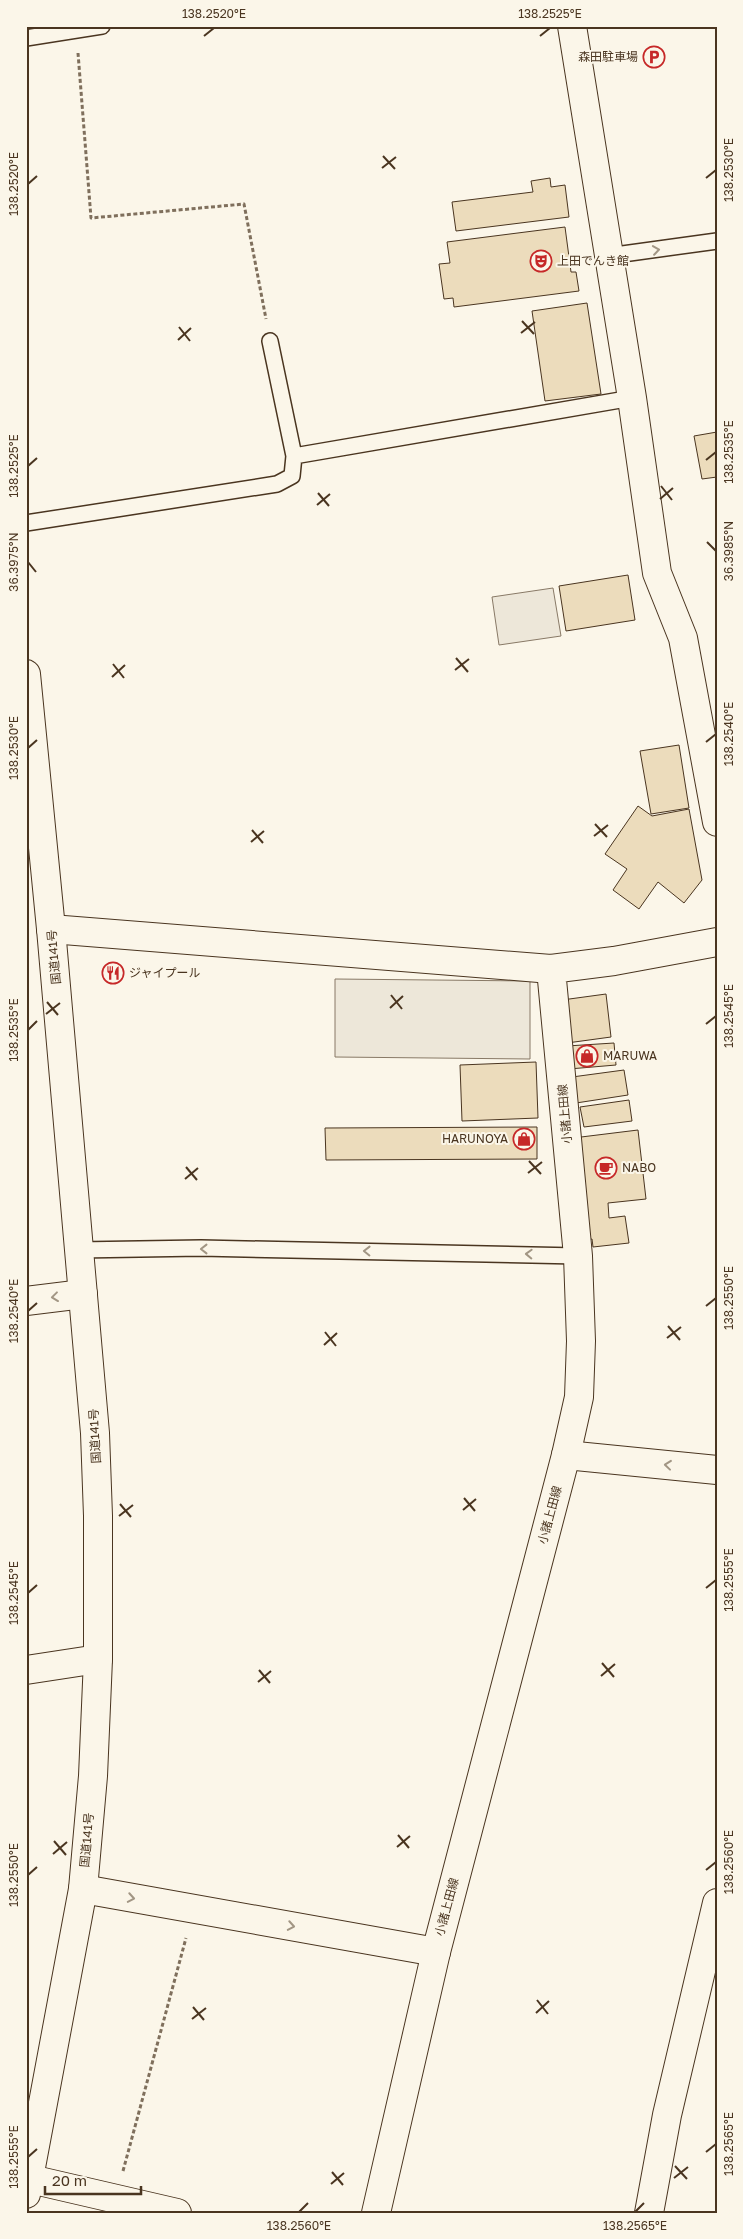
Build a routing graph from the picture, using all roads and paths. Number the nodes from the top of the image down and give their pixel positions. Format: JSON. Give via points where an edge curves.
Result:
{"nodes":[{"id":1,"x":102,"y":26,"type":"edge"},
{"id":2,"x":572,"y":26,"type":"edge"},
{"id":3,"x":76,"y":30,"type":"junction"},
{"id":4,"x":26,"y":38,"type":"edge"},
{"id":5,"x":717,"y":241,"type":"edge"},
{"id":6,"x":608,"y":256,"type":"junction"},
{"id":7,"x":270,"y":342,"type":"joint"},
{"id":8,"x":632,"y":398,"type":"junction"},
{"id":9,"x":294,"y":456,"type":"junction"},
{"id":10,"x":26,"y":523,"type":"edge"},
{"id":11,"x":26,"y":674,"type":"edge"},
{"id":12,"x":717,"y":822,"type":"edge"},
{"id":13,"x":51,"y":929,"type":"junction"},
{"id":14,"x":717,"y":942,"type":"edge"},
{"id":15,"x":551,"y":969,"type":"junction"},
{"id":16,"x":78,"y":1250,"type":"junction"},
{"id":17,"x":578,"y":1256,"type":"junction"},
{"id":18,"x":83,"y":1294,"type":"junction"},
{"id":19,"x":26,"y":1301,"type":"edge"},
{"id":20,"x":566,"y":1455,"type":"junction"},
{"id":21,"x":717,"y":1470,"type":"edge"},
{"id":22,"x":98,"y":1660,"type":"junction"},
{"id":23,"x":26,"y":1670,"type":"edge"},
{"id":24,"x":83,"y":1890,"type":"junction"},
{"id":25,"x":717,"y":1903,"type":"edge"},
{"id":26,"x":194,"y":1908,"type":"junction"},
{"id":27,"x":436,"y":1952,"type":"junction"},
{"id":28,"x":27,"y":2183,"type":"edge"},
{"id":29,"x":116,"y":2198,"type":"junction"},
{"id":30,"x":177,"y":2213,"type":"edge"},
{"id":31,"x":376,"y":2213,"type":"edge"},
{"id":32,"x":649,"y":2213,"type":"edge"}],
"edges":[{"from":1,"to":3,"type":"lane"},
{"from":2,"to":6,"type":"main road"},
{"from":3,"to":4,"type":"lane"},
{"from":3,"to":7,"type":"path","via":[[91,218],[244,204]]},
{"from":6,"to":5,"type":"lane","one_way":true},
{"from":6,"to":8,"type":"main road"},
{"from":7,"to":9,"type":"lane"},
{"from":8,"to":9,"type":"lane"},
{"from":8,"to":12,"type":"main road","via":[[657,573],[683,638]]},
{"from":9,"to":10,"type":"lane","via":[[292,476],[277,484]]},
{"from":11,"to":13,"type":"main road","name":"国道141号"},
{"from":13,"to":15,"type":"main road"},
{"from":13,"to":16,"type":"main road","name":"国道141号"},
{"from":14,"to":15,"type":"main road"},
{"from":15,"to":17,"type":"main road","name":"小諸上田線"},
{"from":17,"to":16,"type":"lane","one_way":true,"via":[[201,1248]]},
{"from":16,"to":18,"type":"main road","name":"国道141号"},
{"from":17,"to":20,"type":"main road","name":"小諸上田線","via":[[578,1397]]},
{"from":18,"to":19,"type":"main road","one_way":true},
{"from":18,"to":22,"type":"main road","name":"国道141号","via":[[95,1433]]},
{"from":21,"to":20,"type":"main road","one_way":true},
{"from":20,"to":27,"type":"main road","name":"小諸上田線"},
{"from":22,"to":23,"type":"main road"},
{"from":22,"to":24,"type":"main road","name":"国道141号","via":[[93,1776]]},
{"from":24,"to":26,"type":"main road","one_way":true},
{"from":24,"to":28,"type":"main road","name":"国道141号"},
{"from":25,"to":32,"type":"main road","via":[[667,2115]]},
{"from":26,"to":27,"type":"main road","one_way":true},
{"from":26,"to":29,"type":"path"},
{"from":27,"to":31,"type":"main road","name":"小諸上田線"},
{"from":28,"to":29,"type":"main road"},
{"from":29,"to":30,"type":"main road"}]}
